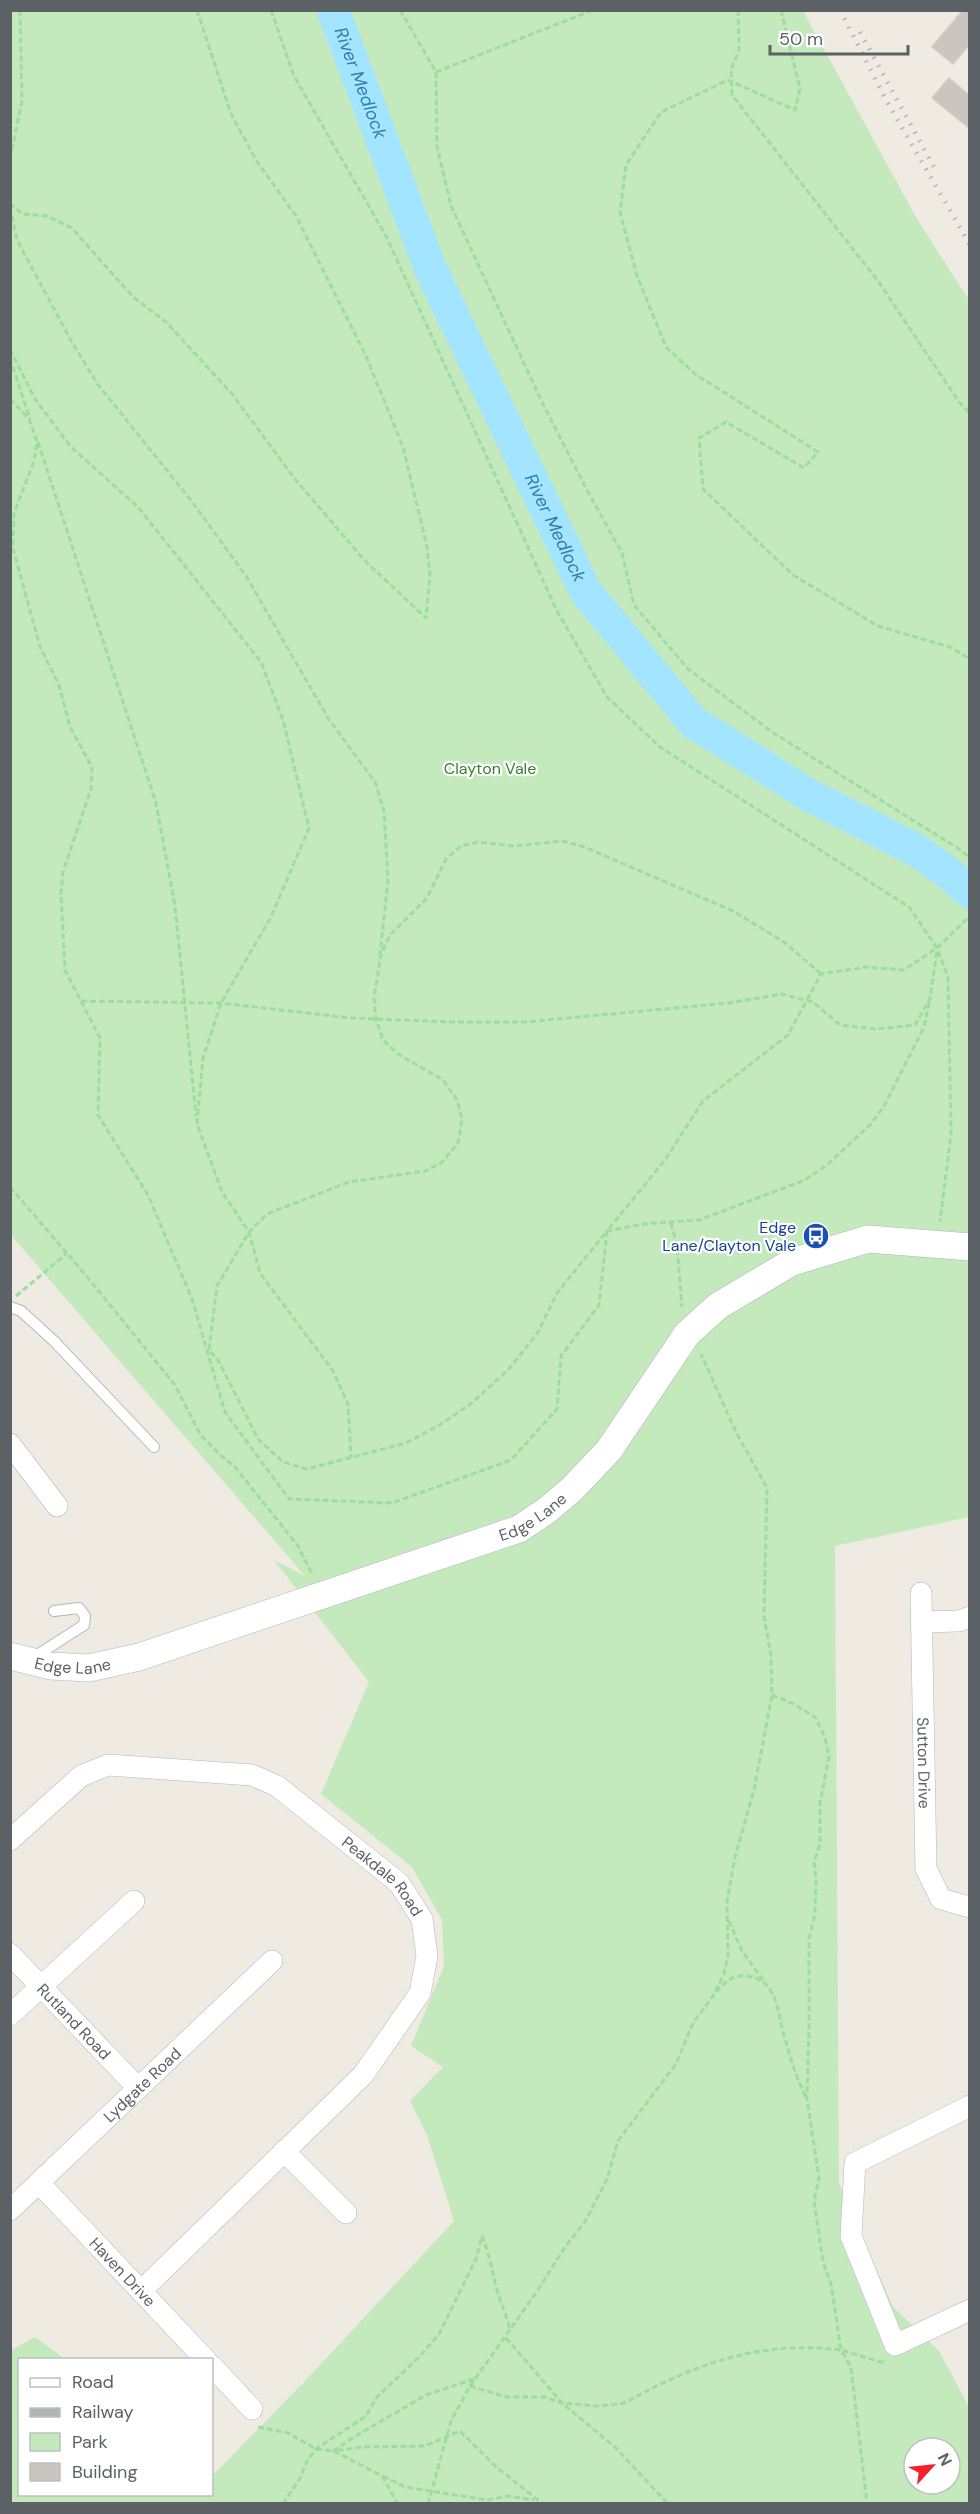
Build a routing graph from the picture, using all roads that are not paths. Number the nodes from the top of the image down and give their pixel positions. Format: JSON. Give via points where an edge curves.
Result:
{"nodes":[{"id":1,"x":969,"y":1247,"type":"edge"},
{"id":2,"x":10,"y":1307,"type":"edge"},
{"id":3,"x":10,"y":1444,"type":"edge"},
{"id":4,"x":154,"y":1448,"type":"dead end"},
{"id":5,"x":57,"y":1506,"type":"dead end"},
{"id":6,"x":921,"y":1593,"type":"dead end"},
{"id":7,"x":54,"y":1611,"type":"dead end"},
{"id":8,"x":969,"y":1617,"type":"edge"},
{"id":9,"x":921,"y":1622,"type":"junction"},
{"id":10,"x":20,"y":1658,"type":"edge"},
{"id":11,"x":10,"y":1840,"type":"edge"},
{"id":12,"x":134,"y":1901,"type":"dead end"},
{"id":13,"x":969,"y":1907,"type":"edge"},
{"id":14,"x":10,"y":1954,"type":"edge"},
{"id":15,"x":272,"y":1960,"type":"dead end"},
{"id":16,"x":41,"y":1986,"type":"junction"},
{"id":17,"x":10,"y":2015,"type":"edge"},
{"id":18,"x":138,"y":2088,"type":"junction"},
{"id":19,"x":969,"y":2106,"type":"edge"},
{"id":20,"x":284,"y":2151,"type":"junction"},
{"id":21,"x":39,"y":2183,"type":"junction"},
{"id":22,"x":10,"y":2210,"type":"edge"},
{"id":23,"x":346,"y":2213,"type":"dead end"},
{"id":24,"x":141,"y":2291,"type":"junction"},
{"id":25,"x":969,"y":2310,"type":"edge"},
{"id":26,"x":204,"y":2358,"type":"edge"},
{"id":27,"x":213,"y":2367,"type":"edge"},
{"id":28,"x":252,"y":2409,"type":"road end"}],
"edges":[{"from":1,"to":10,"type":"street","name":"Edge Lane","via":[[868,1239],[792,1262],[718,1306],[687,1334],[609,1450],[546,1512],[519,1529],[139,1657],[89,1668],[50,1666]]},
{"from":2,"to":4,"type":"lane","via":[[21,1311],[54,1341]]},
{"from":3,"to":5,"type":"street"},
{"from":6,"to":9,"type":"street","name":"Sutton Drive"},
{"from":7,"to":10,"type":"lane","via":[[79,1608],[85,1616],[84,1624]]},
{"from":8,"to":9,"type":"street"},
{"from":9,"to":13,"type":"street","name":"Sutton Drive","via":[[926,1869],[941,1899]]},
{"from":11,"to":20,"type":"street","name":"Peakdale Road","via":[[81,1776],[108,1764],[252,1775],[277,1786],[399,1883],[422,1919],[427,1956],[420,1993],[363,2075]]},
{"from":12,"to":16,"type":"street"},
{"from":14,"to":16,"type":"street","name":"Rutland Road"},
{"from":15,"to":18,"type":"street","name":"Lydgate Road"},
{"from":16,"to":17,"type":"street"},
{"from":16,"to":18,"type":"street","name":"Rutland Road"},
{"from":18,"to":21,"type":"street","name":"Lydgate Road"},
{"from":19,"to":25,"type":"street","via":[[855,2163],[851,2236],[895,2345]]},
{"from":20,"to":23,"type":"street"},
{"from":20,"to":24,"type":"street","name":"Peakdale Road"},
{"from":21,"to":22,"type":"street","name":"Lydgate Road"},
{"from":21,"to":24,"type":"street","name":"Haven Drive"},
{"from":24,"to":26,"type":"street","name":"Haven Drive"},
{"from":27,"to":28,"type":"street"}]}
